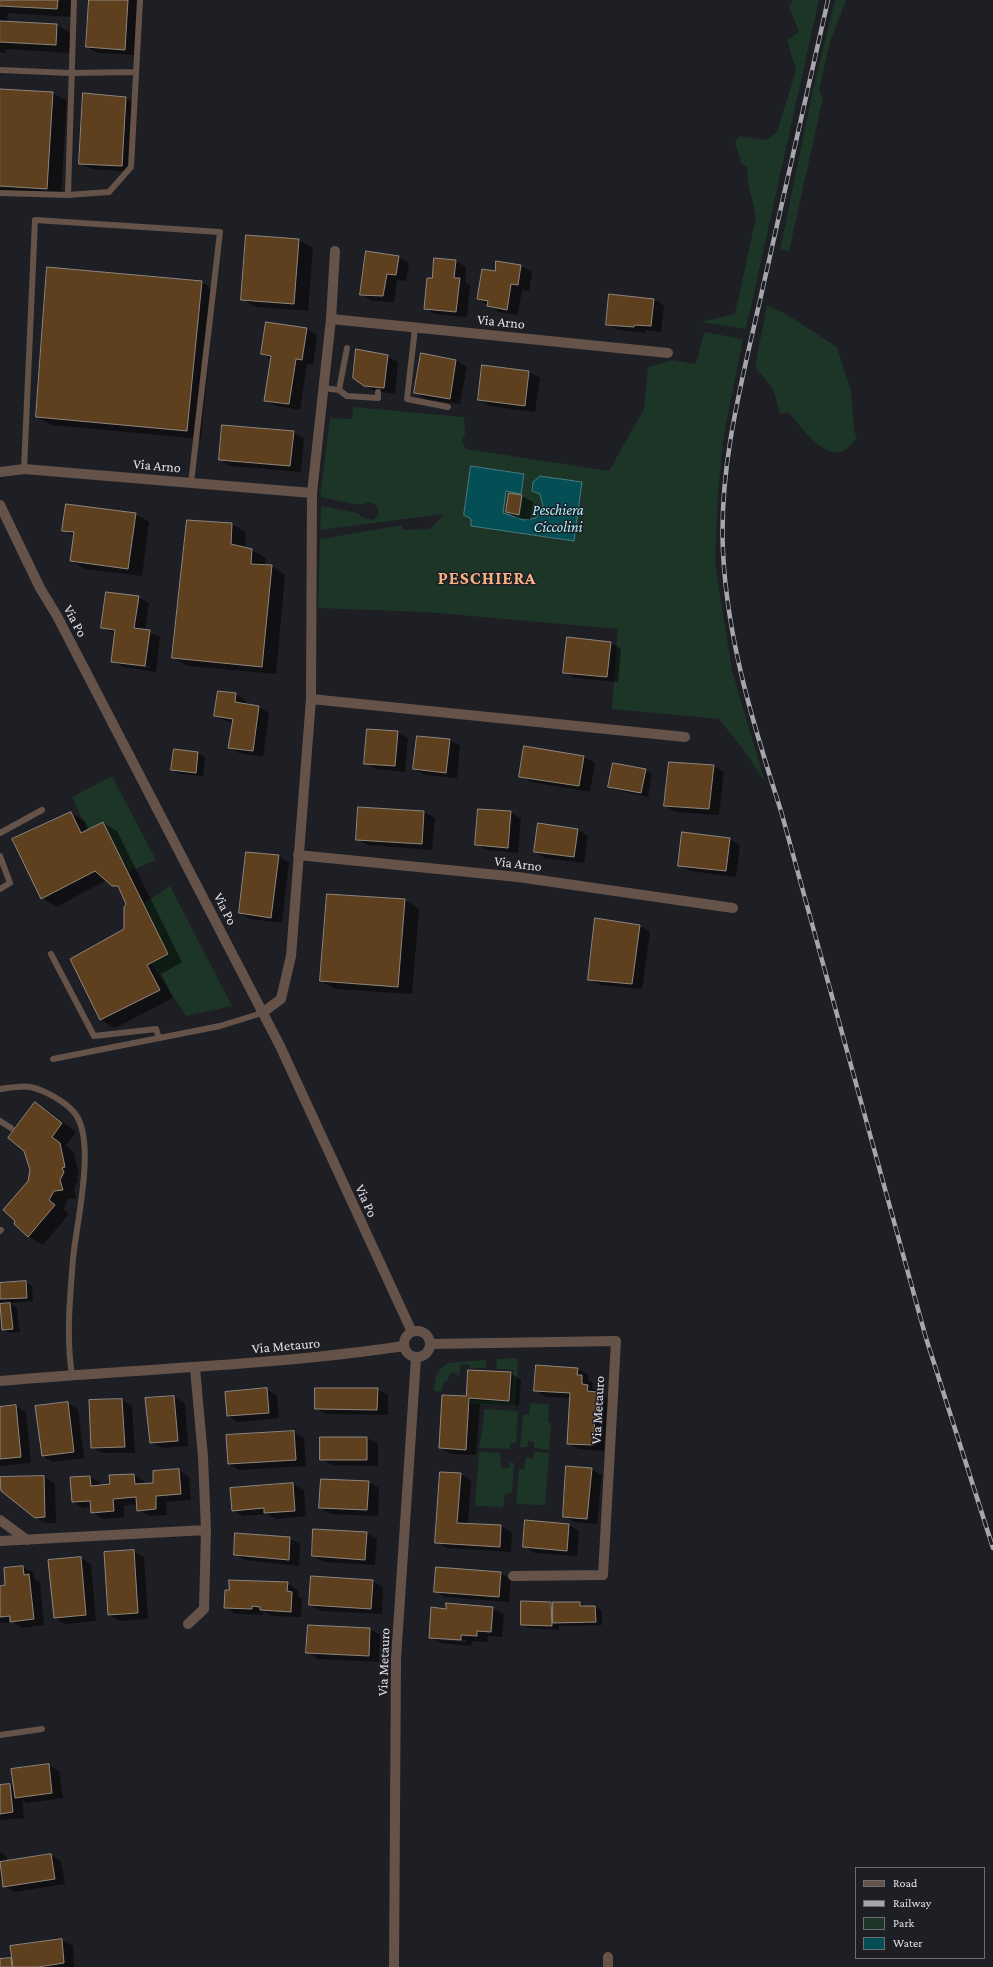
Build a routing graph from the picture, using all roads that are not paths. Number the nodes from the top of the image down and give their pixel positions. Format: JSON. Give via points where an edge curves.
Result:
{"nodes":[{"id":1,"x":74,"y":0,"type":"edge"},
{"id":2,"x":140,"y":0,"type":"edge"},
{"id":3,"x":0,"y":70,"type":"edge"},
{"id":4,"x":136,"y":72,"type":"junction"},
{"id":5,"x":72,"y":73,"type":"junction"},
{"id":6,"x":0,"y":193,"type":"edge"},
{"id":7,"x":68,"y":195,"type":"junction"},
{"id":8,"x":335,"y":251,"type":"dead end"},
{"id":9,"x":331,"y":319,"type":"junction"},
{"id":10,"x":415,"y":328,"type":"junction"},
{"id":11,"x":347,"y":348,"type":"dead end"},
{"id":12,"x":668,"y":353,"type":"dead end"},
{"id":13,"x":323,"y":388,"type":"junction"},
{"id":14,"x":339,"y":390,"type":"junction"},
{"id":15,"x":378,"y":392,"type":"dead end"},
{"id":16,"x":448,"y":407,"type":"dead end"},
{"id":17,"x":24,"y":469,"type":"junction"},
{"id":18,"x":0,"y":472,"type":"edge"},
{"id":19,"x":191,"y":483,"type":"junction"},
{"id":20,"x":312,"y":493,"type":"junction"},
{"id":21,"x":0,"y":505,"type":"edge"},
{"id":22,"x":311,"y":699,"type":"junction"},
{"id":23,"x":685,"y":737,"type":"dead end"},
{"id":24,"x":42,"y":810,"type":"dead end"},
{"id":25,"x":0,"y":833,"type":"edge"},
{"id":26,"x":0,"y":856,"type":"edge"},
{"id":27,"x":298,"y":856,"type":"junction"},
{"id":28,"x":0,"y":889,"type":"edge"},
{"id":29,"x":734,"y":908,"type":"dead end"},
{"id":30,"x":51,"y":954,"type":"dead end"},
{"id":31,"x":262,"y":1013,"type":"junction"},
{"id":32,"x":159,"y":1038,"type":"junction"},
{"id":33,"x":53,"y":1059,"type":"dead end"},
{"id":34,"x":0,"y":1089,"type":"edge"},
{"id":35,"x":0,"y":1121,"type":"edge"},
{"id":36,"x":11,"y":1128,"type":"dead end"},
{"id":37,"x":412,"y":1332,"type":"junction"},
{"id":38,"x":431,"y":1344,"type":"junction"},
{"id":39,"x":404,"y":1346,"type":"junction"},
{"id":40,"x":416,"y":1358,"type":"junction"},
{"id":41,"x":195,"y":1368,"type":"junction"},
{"id":42,"x":72,"y":1375,"type":"junction"},
{"id":43,"x":0,"y":1381,"type":"edge"},
{"id":44,"x":0,"y":1520,"type":"edge"},
{"id":45,"x":206,"y":1530,"type":"junction"},
{"id":46,"x":27,"y":1540,"type":"junction"},
{"id":47,"x":0,"y":1541,"type":"edge"},
{"id":48,"x":512,"y":1576,"type":"dead end"},
{"id":49,"x":188,"y":1624,"type":"dead end"},
{"id":50,"x":42,"y":1729,"type":"dead end"},
{"id":51,"x":0,"y":1735,"type":"edge"},
{"id":52,"x":394,"y":1967,"type":"edge"}],
"edges":[{"from":1,"to":5,"type":"lane"},
{"from":2,"to":4,"type":"lane"},
{"from":3,"to":5,"type":"lane"},
{"from":4,"to":5,"type":"lane"},
{"from":4,"to":7,"type":"lane","via":[[131,167],[109,192]]},
{"from":5,"to":7,"type":"lane"},
{"from":6,"to":7,"type":"lane"},
{"from":8,"to":9,"type":"street"},
{"from":9,"to":10,"type":"street","name":"Via Arno"},
{"from":9,"to":13,"type":"street"},
{"from":10,"to":12,"type":"street","name":"Via Arno"},
{"from":10,"to":16,"type":"lane","via":[[407,400]]},
{"from":11,"to":14,"type":"lane"},
{"from":13,"to":14,"type":"lane"},
{"from":13,"to":20,"type":"street"},
{"from":14,"to":15,"type":"lane","via":[[347,396],[378,398]]},
{"from":17,"to":18,"type":"street","name":"Via Arno"},
{"from":17,"to":19,"type":"street","name":"Via Arno"},
{"from":17,"to":19,"type":"lane","via":[[35,220],[220,232]]},
{"from":19,"to":20,"type":"street","name":"Via Arno"},
{"from":20,"to":22,"type":"street"},
{"from":21,"to":31,"type":"street","name":"Via Po","via":[[40,588],[187,865]]},
{"from":22,"to":23,"type":"street"},
{"from":22,"to":27,"type":"street"},
{"from":24,"to":25,"type":"lane"},
{"from":26,"to":28,"type":"lane","via":[[10,883]]},
{"from":27,"to":29,"type":"street","name":"Via Arno","via":[[518,877]]},
{"from":27,"to":31,"type":"street","via":[[291,956],[281,999]]},
{"from":30,"to":32,"type":"lane","via":[[94,1036],[156,1029]]},
{"from":31,"to":32,"type":"lane","via":[[220,1026]]},
{"from":31,"to":37,"type":"street","name":"Via Po","via":[[280,1046]]},
{"from":32,"to":33,"type":"lane"},
{"from":34,"to":42,"type":"lane","via":[[30,1086],[59,1099],[76,1116],[84,1136],[84,1180],[73,1259],[68,1352]]},
{"from":35,"to":36,"type":"lane"},
{"from":37,"to":38,"type":"street","via":[[424,1333]]},
{"from":37,"to":39,"type":"street","via":[[405,1338]]},
{"from":38,"to":40,"type":"street","via":[[428,1353]]},
{"from":38,"to":48,"type":"street","name":"Via Metauro","via":[[616,1341],[603,1575]]},
{"from":39,"to":40,"type":"street","via":[[408,1354]]},
{"from":39,"to":41,"type":"street","name":"Via Metauro","via":[[359,1353]]},
{"from":40,"to":52,"type":"street","name":"Via Metauro","via":[[396,1659]]},
{"from":41,"to":42,"type":"street","name":"Via Metauro"},
{"from":41,"to":45,"type":"street"},
{"from":42,"to":43,"type":"street","name":"Via Metauro"},
{"from":44,"to":46,"type":"street"},
{"from":45,"to":46,"type":"street"},
{"from":45,"to":49,"type":"street","via":[[204,1609]]},
{"from":46,"to":47,"type":"street"},
{"from":50,"to":51,"type":"lane"}]}
